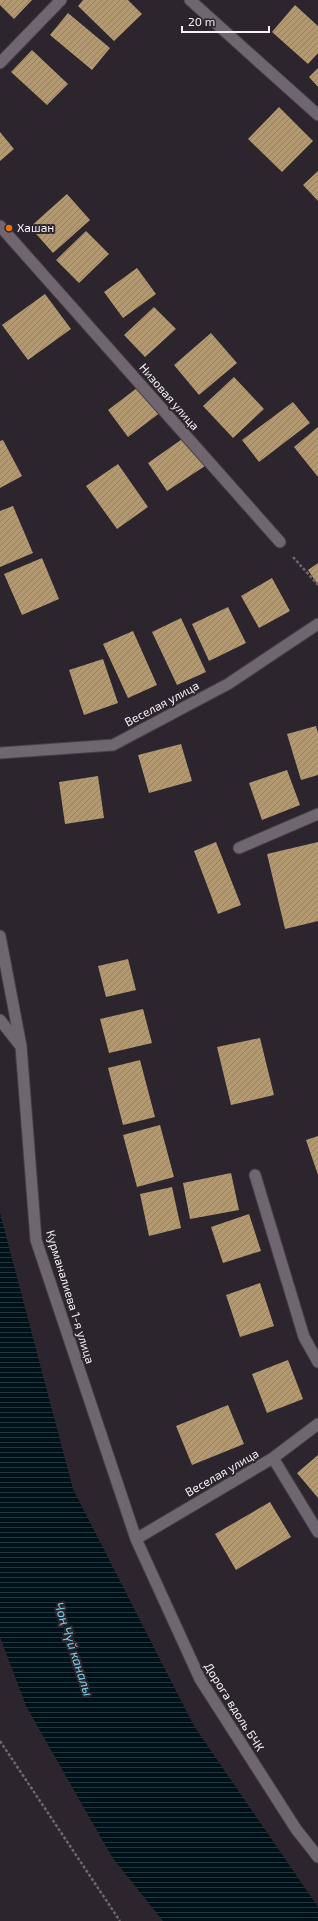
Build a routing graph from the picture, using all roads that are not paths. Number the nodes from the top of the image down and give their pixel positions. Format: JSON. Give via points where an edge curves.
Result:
{"nodes":[{"id":1,"x":61,"y":0,"type":"edge"},
{"id":2,"x":190,"y":0,"type":"edge"},
{"id":3,"x":0,"y":63,"type":"edge"},
{"id":4,"x":318,"y":115,"type":"edge"},
{"id":5,"x":0,"y":226,"type":"edge"},
{"id":6,"x":280,"y":542,"type":"road end"},
{"id":7,"x":318,"y":624,"type":"edge"},
{"id":8,"x":0,"y":753,"type":"edge"},
{"id":9,"x":318,"y":814,"type":"edge"},
{"id":10,"x":239,"y":848,"type":"dead end"},
{"id":11,"x":0,"y":936,"type":"edge"},
{"id":12,"x":0,"y":1020,"type":"edge"},
{"id":13,"x":20,"y":1046,"type":"junction"},
{"id":14,"x":255,"y":1175,"type":"dead end"},
{"id":15,"x":318,"y":1362,"type":"edge"},
{"id":16,"x":318,"y":1424,"type":"edge"},
{"id":17,"x":273,"y":1458,"type":"junction"},
{"id":18,"x":318,"y":1532,"type":"edge"},
{"id":19,"x":136,"y":1538,"type":"junction"},
{"id":20,"x":318,"y":1857,"type":"edge"}],
"edges":[{"from":1,"to":3,"type":"street"},
{"from":2,"to":4,"type":"street"},
{"from":5,"to":6,"type":"street","name":"Низовая улица"},
{"from":7,"to":8,"type":"street","name":"Веселая улица","via":[[228,684],[113,745]]},
{"from":9,"to":10,"type":"street"},
{"from":11,"to":13,"type":"street","name":"Курманалиева 1-я улица"},
{"from":12,"to":13,"type":"street"},
{"from":13,"to":19,"type":"street","name":"Курманалиева 1-я улица","via":[[36,1240]]},
{"from":14,"to":15,"type":"street","via":[[304,1337]]},
{"from":16,"to":17,"type":"street","name":"Веселая улица"},
{"from":17,"to":18,"type":"street"},
{"from":17,"to":19,"type":"street","name":"Веселая улица"},
{"from":19,"to":20,"type":"street","name":"Дорога вдоль БЧК","via":[[200,1679],[296,1829]]}]}
